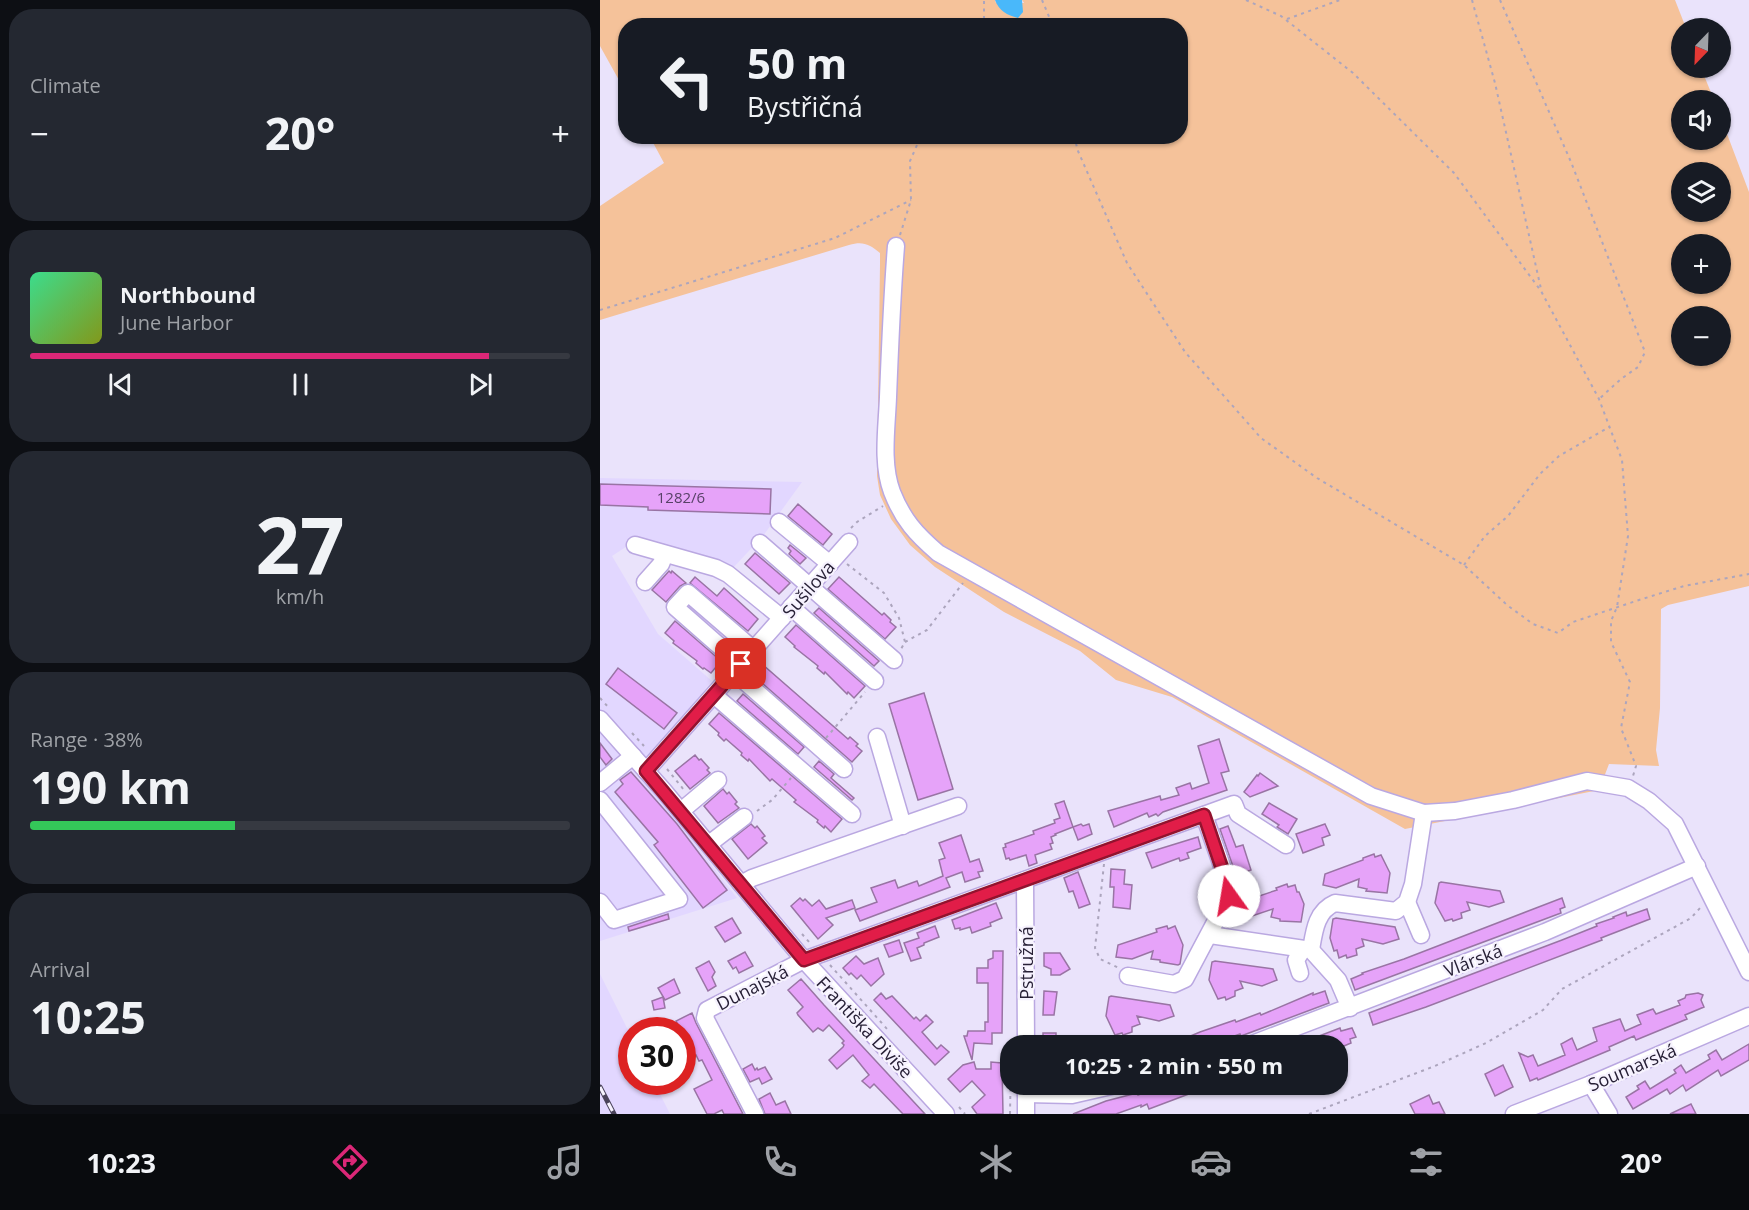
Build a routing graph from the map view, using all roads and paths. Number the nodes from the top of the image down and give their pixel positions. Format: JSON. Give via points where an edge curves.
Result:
{"nodes":[{"id":1,"x":984,"y":0,"type":"edge"},
{"id":2,"x":1043,"y":0,"type":"edge"},
{"id":3,"x":1246,"y":0,"type":"edge"},
{"id":4,"x":1340,"y":0,"type":"edge"},
{"id":5,"x":1472,"y":0,"type":"edge"},
{"id":6,"x":1500,"y":0,"type":"edge"},
{"id":7,"x":984,"y":18,"type":"edge"},
{"id":8,"x":1050,"y":18,"type":"edge"},
{"id":9,"x":1286,"y":20,"type":"junction"},
{"id":10,"x":917,"y":144,"type":"edge"},
{"id":11,"x":1076,"y":144,"type":"edge"},
{"id":12,"x":911,"y":200,"type":"junction"},
{"id":13,"x":896,"y":246,"type":"joint"},
{"id":14,"x":1541,"y":291,"type":"junction"},
{"id":15,"x":600,"y":310,"type":"edge"},
{"id":16,"x":1599,"y":399,"type":"junction"},
{"id":17,"x":1609,"y":427,"type":"junction"},
{"id":18,"x":896,"y":499,"type":"junction"},
{"id":19,"x":779,"y":522,"type":"dead end"},
{"id":20,"x":849,"y":542,"type":"joint"},
{"id":21,"x":760,"y":543,"type":"dead end"},
{"id":22,"x":634,"y":545,"type":"dead end"},
{"id":23,"x":665,"y":554,"type":"junction"},
{"id":24,"x":833,"y":560,"type":"junction"},
{"id":25,"x":1464,"y":566,"type":"junction"},
{"id":26,"x":971,"y":571,"type":"junction"},
{"id":27,"x":1749,"y":574,"type":"edge"},
{"id":28,"x":645,"y":582,"type":"dead end"},
{"id":29,"x":810,"y":587,"type":"junction"},
{"id":30,"x":1617,"y":607,"type":"junction"},
{"id":31,"x":787,"y":613,"type":"junction"},
{"id":32,"x":905,"y":642,"type":"junction"},
{"id":33,"x":754,"y":650,"type":"junction"},
{"id":34,"x":894,"y":660,"type":"joint"},
{"id":35,"x":737,"y":668,"type":"junction"},
{"id":36,"x":875,"y":681,"type":"joint"},
{"id":37,"x":714,"y":695,"type":"junction"},
{"id":38,"x":600,"y":719,"type":"edge"},
{"id":39,"x":877,"y":737,"type":"dead end"},
{"id":40,"x":819,"y":747,"type":"junction"},
{"id":41,"x":633,"y":756,"type":"junction"},
{"id":42,"x":799,"y":769,"type":"junction"},
{"id":43,"x":844,"y":769,"type":"dead end"},
{"id":44,"x":646,"y":771,"type":"junction"},
{"id":45,"x":718,"y":780,"type":"dead end"},
{"id":46,"x":600,"y":783,"type":"edge"},
{"id":47,"x":1628,"y":788,"type":"junction"},
{"id":48,"x":600,"y":800,"type":"edge"},
{"id":49,"x":958,"y":806,"type":"dead end"},
{"id":50,"x":681,"y":811,"type":"junction"},
{"id":51,"x":1424,"y":813,"type":"junction"},
{"id":52,"x":852,"y":814,"type":"dead end"},
{"id":53,"x":1204,"y":815,"type":"junction"},
{"id":54,"x":744,"y":817,"type":"joint"},
{"id":55,"x":903,"y":826,"type":"junction"},
{"id":56,"x":709,"y":844,"type":"junction"},
{"id":57,"x":1286,"y":845,"type":"dead end"},
{"id":58,"x":1106,"y":851,"type":"junction"},
{"id":59,"x":1697,"y":866,"type":"junction"},
{"id":60,"x":1025,"y":880,"type":"junction"},
{"id":61,"x":741,"y":884,"type":"junction"},
{"id":62,"x":1711,"y":897,"type":"junction"},
{"id":63,"x":600,"y":902,"type":"edge"},
{"id":64,"x":1407,"y":902,"type":"junction"},
{"id":65,"x":1210,"y":935,"type":"junction"},
{"id":66,"x":1421,"y":935,"type":"dead end"},
{"id":67,"x":787,"y":940,"type":"junction"},
{"id":68,"x":1307,"y":950,"type":"junction"},
{"id":69,"x":804,"y":960,"type":"junction"},
{"id":70,"x":781,"y":972,"type":"junction"},
{"id":71,"x":1749,"y":972,"type":"edge"},
{"id":72,"x":1300,"y":973,"type":"dead end"},
{"id":73,"x":1128,"y":976,"type":"joint"},
{"id":74,"x":1350,"y":1008,"type":"junction"},
{"id":75,"x":1749,"y":1016,"type":"edge"},
{"id":76,"x":1026,"y":1035,"type":"edge"},
{"id":77,"x":1277,"y":1035,"type":"edge"},
{"id":78,"x":1591,"y":1084,"type":"junction"},
{"id":79,"x":1010,"y":1095,"type":"edge"},
{"id":80,"x":1026,"y":1095,"type":"edge"},
{"id":81,"x":755,"y":1114,"type":"edge"},
{"id":82,"x":946,"y":1114,"type":"edge"},
{"id":83,"x":1010,"y":1114,"type":"edge"},
{"id":84,"x":1026,"y":1114,"type":"edge"},
{"id":85,"x":1309,"y":1114,"type":"edge"},
{"id":86,"x":1514,"y":1114,"type":"edge"},
{"id":87,"x":1609,"y":1114,"type":"edge"}],
"edges":[{"from":1,"to":7,"type":"path"},
{"from":2,"to":8,"type":"path"},
{"from":3,"to":9,"type":"path"},
{"from":4,"to":9,"type":"path"},
{"from":5,"to":14,"type":"path","via":[[1495,82]]},
{"from":6,"to":16,"type":"path","via":[[1571,162],[1645,352],[1638,367]]},
{"from":9,"to":14,"type":"path","via":[[1353,73],[1454,173]]},
{"from":10,"to":12,"type":"path","via":[[910,161]]},
{"from":11,"to":25,"type":"path","via":[[1127,263],[1185,352],[1261,438],[1317,478]]},
{"from":12,"to":13,"type":"path"},
{"from":12,"to":15,"type":"path","via":[[834,238]]},
{"from":13,"to":18,"type":"street","via":[[886,459]]},
{"from":14,"to":16,"type":"path"},
{"from":16,"to":17,"type":"path"},
{"from":17,"to":25,"type":"path","via":[[1559,456],[1540,474]]},
{"from":17,"to":30,"type":"path","via":[[1622,460],[1628,536]]},
{"from":18,"to":20,"type":"path","via":[[857,522],[845,537]]},
{"from":18,"to":26,"type":"street","via":[[905,520],[920,538]]},
{"from":19,"to":24,"type":"street"},
{"from":20,"to":24,"type":"street","name":"Sušilova"},
{"from":21,"to":29,"type":"street"},
{"from":22,"to":23,"type":"street"},
{"from":23,"to":28,"type":"street"},
{"from":23,"to":31,"type":"street","via":[[716,568]]},
{"from":24,"to":29,"type":"street","name":"Sušilova"},
{"from":24,"to":32,"type":"path","via":[[884,593],[899,618]]},
{"from":25,"to":30,"type":"path","via":[[1533,624],[1558,633],[1573,622]]},
{"from":26,"to":32,"type":"path","via":[[927,630]]},
{"from":26,"to":51,"type":"street","via":[[1371,796]]},
{"from":27,"to":30,"type":"path","via":[[1684,586]]},
{"from":29,"to":31,"type":"street","name":"Sušilova"},
{"from":29,"to":34,"type":"street"},
{"from":30,"to":47,"type":"path","via":[[1611,621],[1611,642],[1630,682],[1621,728],[1636,766]]},
{"from":31,"to":33,"type":"street","name":"Sušilova"},
{"from":31,"to":36,"type":"street"},
{"from":32,"to":34,"type":"path"},
{"from":33,"to":35,"type":"street","name":"Sušilova"},
{"from":33,"to":35,"type":"street","via":[[688,593],[675,607]]},
{"from":35,"to":37,"type":"street","name":"Sušilova"},
{"from":35,"to":40,"type":"street"},
{"from":36,"to":40,"type":"path"},
{"from":37,"to":42,"type":"street"},
{"from":37,"to":44,"type":"street","name":"Sušilova"},
{"from":38,"to":41,"type":"street","name":"Františka Diviše"},
{"from":39,"to":55,"type":"street"},
{"from":40,"to":43,"type":"street"},
{"from":41,"to":44,"type":"street","name":"Františka Diviše"},
{"from":41,"to":46,"type":"street"},
{"from":42,"to":52,"type":"street"},
{"from":42,"to":54,"type":"path","via":[[772,800]]},
{"from":44,"to":50,"type":"street","name":"Františka Diviše"},
{"from":45,"to":50,"type":"street"},
{"from":47,"to":51,"type":"street","via":[[1587,781],[1513,800]]},
{"from":47,"to":59,"type":"street","via":[[1675,824]]},
{"from":48,"to":63,"type":"street","via":[[679,899],[614,920]]},
{"from":49,"to":55,"type":"street"},
{"from":50,"to":56,"type":"street","name":"Františka Diviše"},
{"from":51,"to":64,"type":"street"},
{"from":53,"to":57,"type":"street","via":[[1234,804],[1238,814]]},
{"from":53,"to":58,"type":"street"},
{"from":53,"to":65,"type":"street","via":[[1229,896]]},
{"from":54,"to":56,"type":"street"},
{"from":55,"to":61,"type":"street"},
{"from":56,"to":61,"type":"street","name":"Františka Diviše"},
{"from":58,"to":60,"type":"street","name":"Dunajská"},
{"from":58,"to":73,"type":"path","via":[[1095,948],[1100,959]]},
{"from":59,"to":62,"type":"street"},
{"from":59,"to":74,"type":"street","name":"Vlárská","via":[[1545,932]]},
{"from":60,"to":69,"type":"street","name":"Dunajská"},
{"from":60,"to":76,"type":"street","name":"Pstružná"},
{"from":61,"to":67,"type":"street","name":"Františka Diviše"},
{"from":62,"to":71,"type":"street"},
{"from":62,"to":85,"type":"path","via":[[1691,918],[1562,989],[1543,1010],[1486,1043]]},
{"from":64,"to":66,"type":"street"},
{"from":64,"to":68,"type":"street","via":[[1396,910],[1335,903],[1327,906]]},
{"from":65,"to":68,"type":"street"},
{"from":65,"to":73,"type":"street","via":[[1185,979],[1174,984]]},
{"from":67,"to":69,"type":"street","name":"Františka Diviše"},
{"from":67,"to":70,"type":"street","via":[[788,953]]},
{"from":68,"to":72,"type":"street","via":[[1296,960]]},
{"from":68,"to":74,"type":"street","via":[[1338,980]]},
{"from":69,"to":70,"type":"street","name":"Dunajská"},
{"from":69,"to":82,"type":"street","name":"Františka Diviše"},
{"from":70,"to":81,"type":"street","name":"Dunajská","via":[[707,1010],[705,1018]]},
{"from":74,"to":77,"type":"street","name":"Vlárská"},
{"from":75,"to":78,"type":"street","name":"Soumarská"},
{"from":78,"to":86,"type":"street","name":"Soumarská"},
{"from":78,"to":87,"type":"street"},
{"from":79,"to":83,"type":"path"},
{"from":80,"to":84,"type":"street"}]}
